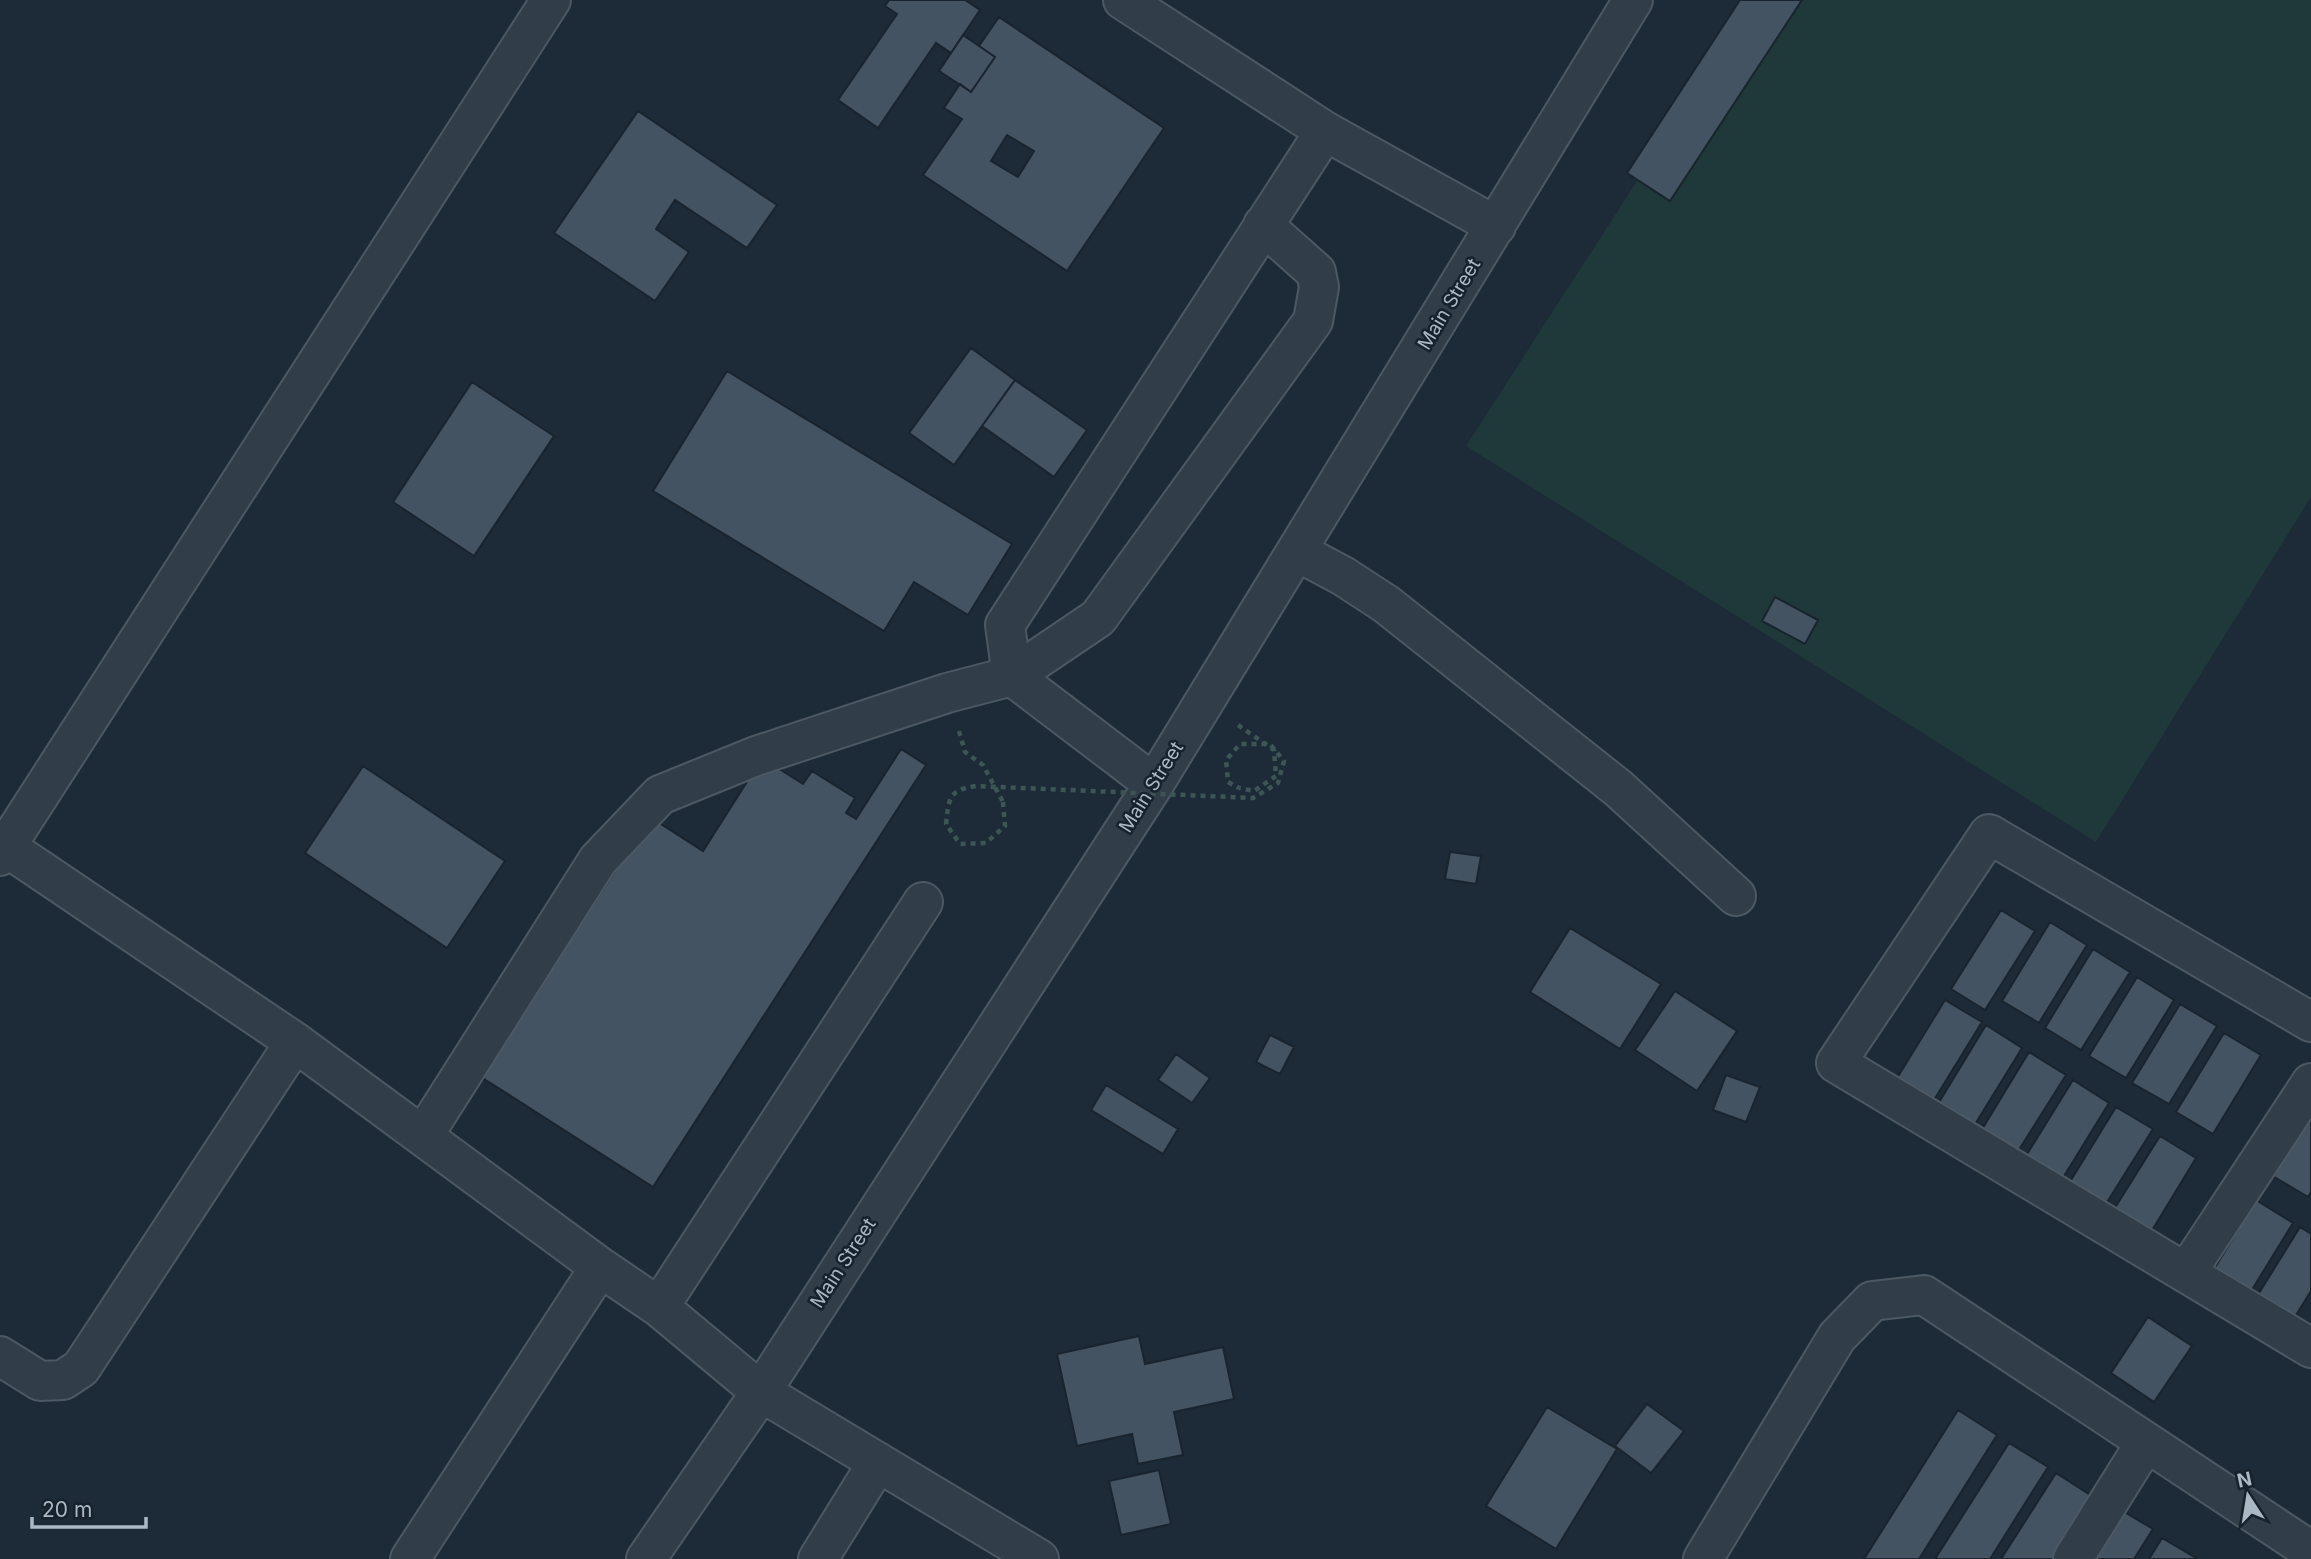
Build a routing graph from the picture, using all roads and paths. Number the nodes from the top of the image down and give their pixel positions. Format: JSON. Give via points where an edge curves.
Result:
{"nodes":[{"id":1,"x":551,"y":0,"type":"edge"},
{"id":2,"x":1123,"y":0,"type":"edge"},
{"id":3,"x":1633,"y":0,"type":"edge"},
{"id":4,"x":1325,"y":131,"type":"junction"},
{"id":5,"x":1263,"y":225,"type":"junction"},
{"id":6,"x":1496,"y":226,"type":"junction"},
{"id":7,"x":1298,"y":552,"type":"junction"},
{"id":8,"x":1012,"y":676,"type":"junction"},
{"id":9,"x":947,"y":693,"type":"junction"},
{"id":10,"x":1238,"y":725,"type":"dead end"},
{"id":11,"x":1154,"y":784,"type":"junction"},
{"id":12,"x":3,"y":851,"type":"edge"},
{"id":13,"x":1736,"y":896,"type":"dead end"},
{"id":14,"x":923,"y":902,"type":"dead end"},
{"id":15,"x":2311,"y":1022,"type":"edge"},
{"id":16,"x":296,"y":1042,"type":"junction"},
{"id":17,"x":2311,"y":1083,"type":"edge"},
{"id":18,"x":423,"y":1136,"type":"junction"},
{"id":19,"x":600,"y":1266,"type":"junction"},
{"id":20,"x":2186,"y":1273,"type":"junction"},
{"id":21,"x":659,"y":1307,"type":"junction"},
{"id":22,"x":2311,"y":1348,"type":"edge"},
{"id":23,"x":0,"y":1356,"type":"edge"},
{"id":24,"x":761,"y":1392,"type":"junction"},
{"id":25,"x":2146,"y":1442,"type":"junction"},
{"id":26,"x":878,"y":1462,"type":"junction"},
{"id":27,"x":2311,"y":1552,"type":"edge"},
{"id":28,"x":410,"y":1559,"type":"edge"},
{"id":29,"x":646,"y":1559,"type":"edge"},
{"id":30,"x":818,"y":1559,"type":"edge"},
{"id":31,"x":1040,"y":1559,"type":"edge"},
{"id":32,"x":1703,"y":1559,"type":"edge"},
{"id":33,"x":2073,"y":1559,"type":"edge"},
{"id":34,"x":2308,"y":1559,"type":"edge"}],
"edges":[{"from":1,"to":12,"type":"street"},
{"from":2,"to":4,"type":"street"},
{"from":3,"to":6,"type":"street","name":"Main Street"},
{"from":4,"to":5,"type":"street"},
{"from":4,"to":6,"type":"street"},
{"from":5,"to":8,"type":"street","via":[[1005,625]]},
{"from":5,"to":8,"type":"street","via":[[1316,272],[1319,287],[1313,321],[1098,618]]},
{"from":6,"to":7,"type":"street","name":"Main Street"},
{"from":7,"to":11,"type":"street","name":"Main Street"},
{"from":7,"to":13,"type":"street","via":[[1386,604],[1618,788]]},
{"from":8,"to":9,"type":"street"},
{"from":8,"to":11,"type":"street"},
{"from":9,"to":10,"type":"path","bridge":true,"via":[[965,752],[983,765],[1003,802],[1005,827],[986,843],[960,844],[946,824],[948,800],[959,789],[976,786],[1253,797],[1278,783],[1284,761],[1270,744],[1240,744],[1226,760],[1228,782],[1254,792],[1276,776],[1275,750]]},
{"from":9,"to":18,"type":"street","via":[[756,756],[660,795],[598,860]]},
{"from":11,"to":24,"type":"street","name":"Main Street"},
{"from":12,"to":16,"type":"street"},
{"from":14,"to":21,"type":"street"},
{"from":15,"to":20,"type":"street","via":[[1989,834],[1836,1063]]},
{"from":16,"to":18,"type":"street"},
{"from":16,"to":23,"type":"street","via":[[81,1368],[63,1380],[40,1381]]},
{"from":17,"to":20,"type":"street"},
{"from":18,"to":19,"type":"street"},
{"from":19,"to":21,"type":"street"},
{"from":19,"to":28,"type":"street"},
{"from":20,"to":22,"type":"street"},
{"from":21,"to":24,"type":"street"},
{"from":24,"to":26,"type":"street"},
{"from":24,"to":29,"type":"street","name":"Main Street"},
{"from":25,"to":27,"type":"street"},
{"from":25,"to":32,"type":"street","via":[[1924,1295],[1872,1301],[1837,1336]]},
{"from":25,"to":33,"type":"street"},
{"from":26,"to":30,"type":"street"},
{"from":26,"to":31,"type":"street"},
{"from":27,"to":34,"type":"street"}]}
